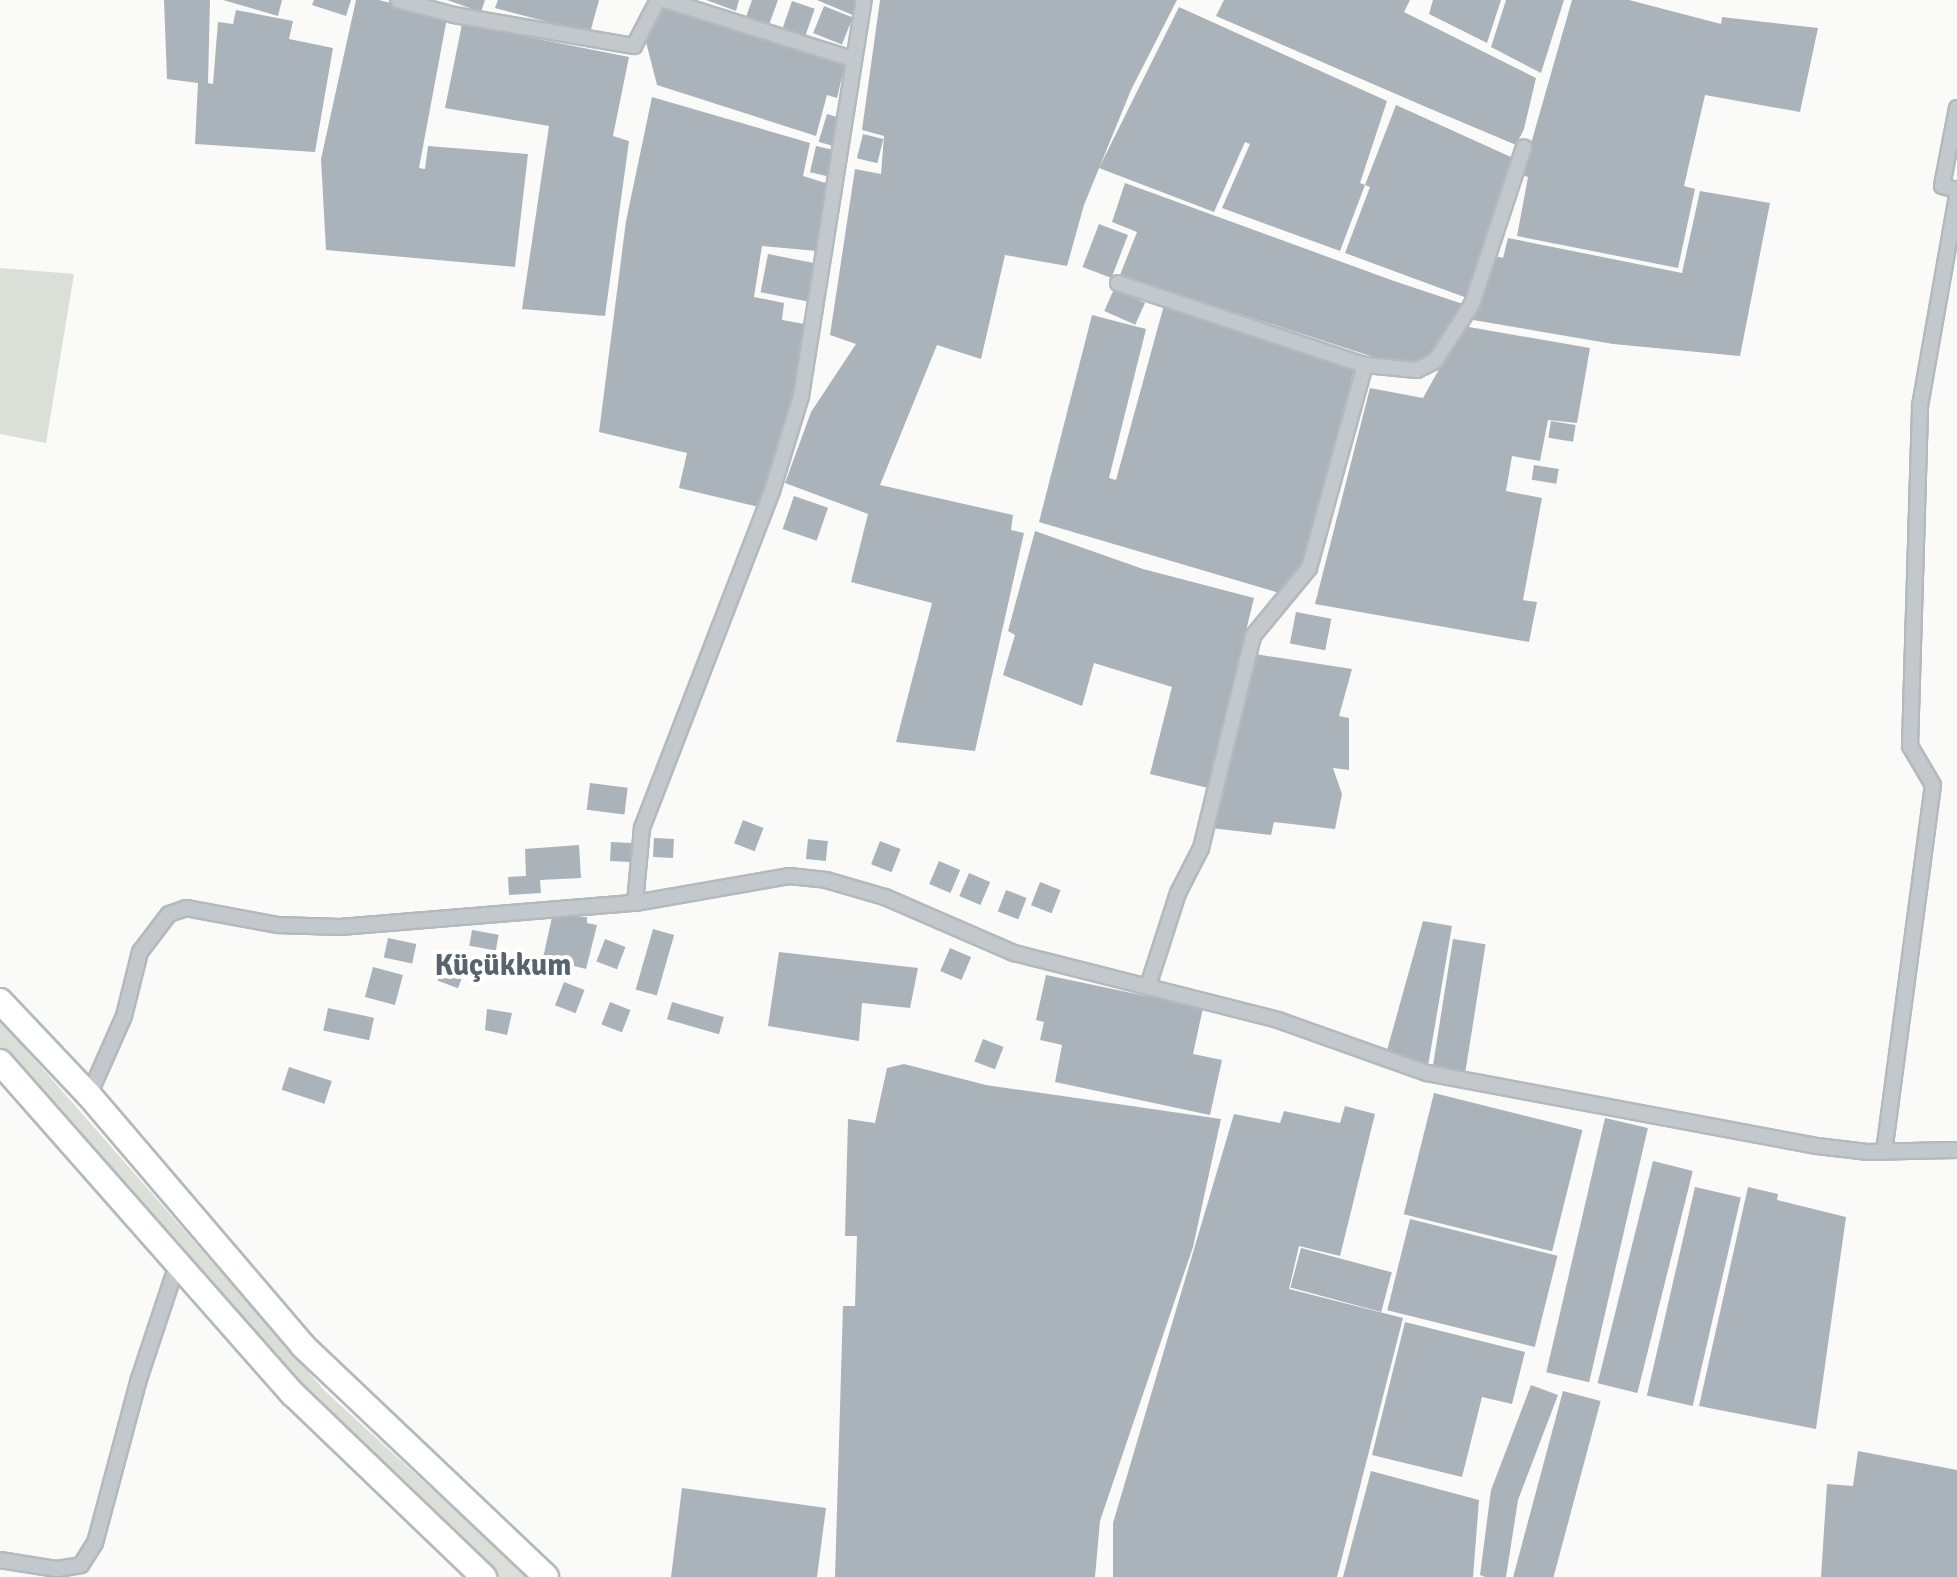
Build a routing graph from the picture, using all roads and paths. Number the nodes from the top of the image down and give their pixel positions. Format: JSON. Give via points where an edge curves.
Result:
{"nodes":[{"id":1,"x":398,"y":0,"type":"edge"},
{"id":2,"x":658,"y":0,"type":"edge"},
{"id":3,"x":665,"y":0,"type":"edge"},
{"id":4,"x":864,"y":0,"type":"edge"},
{"id":5,"x":852,"y":59,"type":"junction"},
{"id":6,"x":1957,"y":108,"type":"edge"},
{"id":7,"x":1524,"y":147,"type":"dead end"},
{"id":8,"x":1957,"y":190,"type":"edge"},
{"id":9,"x":1957,"y":197,"type":"edge"},
{"id":10,"x":1118,"y":283,"type":"dead end"},
{"id":11,"x":1365,"y":365,"type":"junction"},
{"id":12,"x":635,"y":903,"type":"junction"},
{"id":13,"x":1148,"y":986,"type":"junction"},
{"id":14,"x":0,"y":1001,"type":"edge"},
{"id":15,"x":0,"y":1062,"type":"edge"},
{"id":16,"x":89,"y":1095,"type":"junction"},
{"id":17,"x":1957,"y":1150,"type":"edge"},
{"id":18,"x":1884,"y":1152,"type":"junction"},
{"id":19,"x":177,"y":1265,"type":"junction"},
{"id":20,"x":0,"y":1560,"type":"edge"},
{"id":21,"x":484,"y":1577,"type":"edge"},
{"id":22,"x":546,"y":1577,"type":"edge"}],
"edges":[{"from":1,"to":2,"type":"street","via":[[454,15],[634,46]]},
{"from":3,"to":5,"type":"street"},
{"from":4,"to":5,"type":"street"},
{"from":5,"to":12,"type":"street","via":[[801,396],[772,491],[642,828]]},
{"from":6,"to":8,"type":"street","via":[[1942,186]]},
{"from":7,"to":11,"type":"street","via":[[1472,304],[1435,361],[1417,370]]},
{"from":9,"to":18,"type":"street","via":[[1920,406],[1910,746],[1933,785]]},
{"from":10,"to":11,"type":"street"},
{"from":11,"to":13,"type":"street","via":[[1309,568],[1253,636],[1201,848],[1178,893]]},
{"from":12,"to":13,"type":"street","via":[[789,876],[826,880],[885,897],[1014,953]]},
{"from":12,"to":16,"type":"street","via":[[340,927],[278,925],[186,908],[169,914],[140,952],[124,1016]]},
{"from":13,"to":18,"type":"street","via":[[1278,1020],[1427,1073],[1517,1094],[1817,1146]]},
{"from":14,"to":16,"type":"highway"},
{"from":15,"to":19,"type":"highway"},
{"from":16,"to":22,"type":"highway","via":[[303,1346]]},
{"from":17,"to":18,"type":"street"},
{"from":19,"to":20,"type":"street","via":[[138,1382],[95,1543],[81,1565],[57,1569]]},
{"from":19,"to":21,"type":"highway","via":[[293,1394]]}]}
